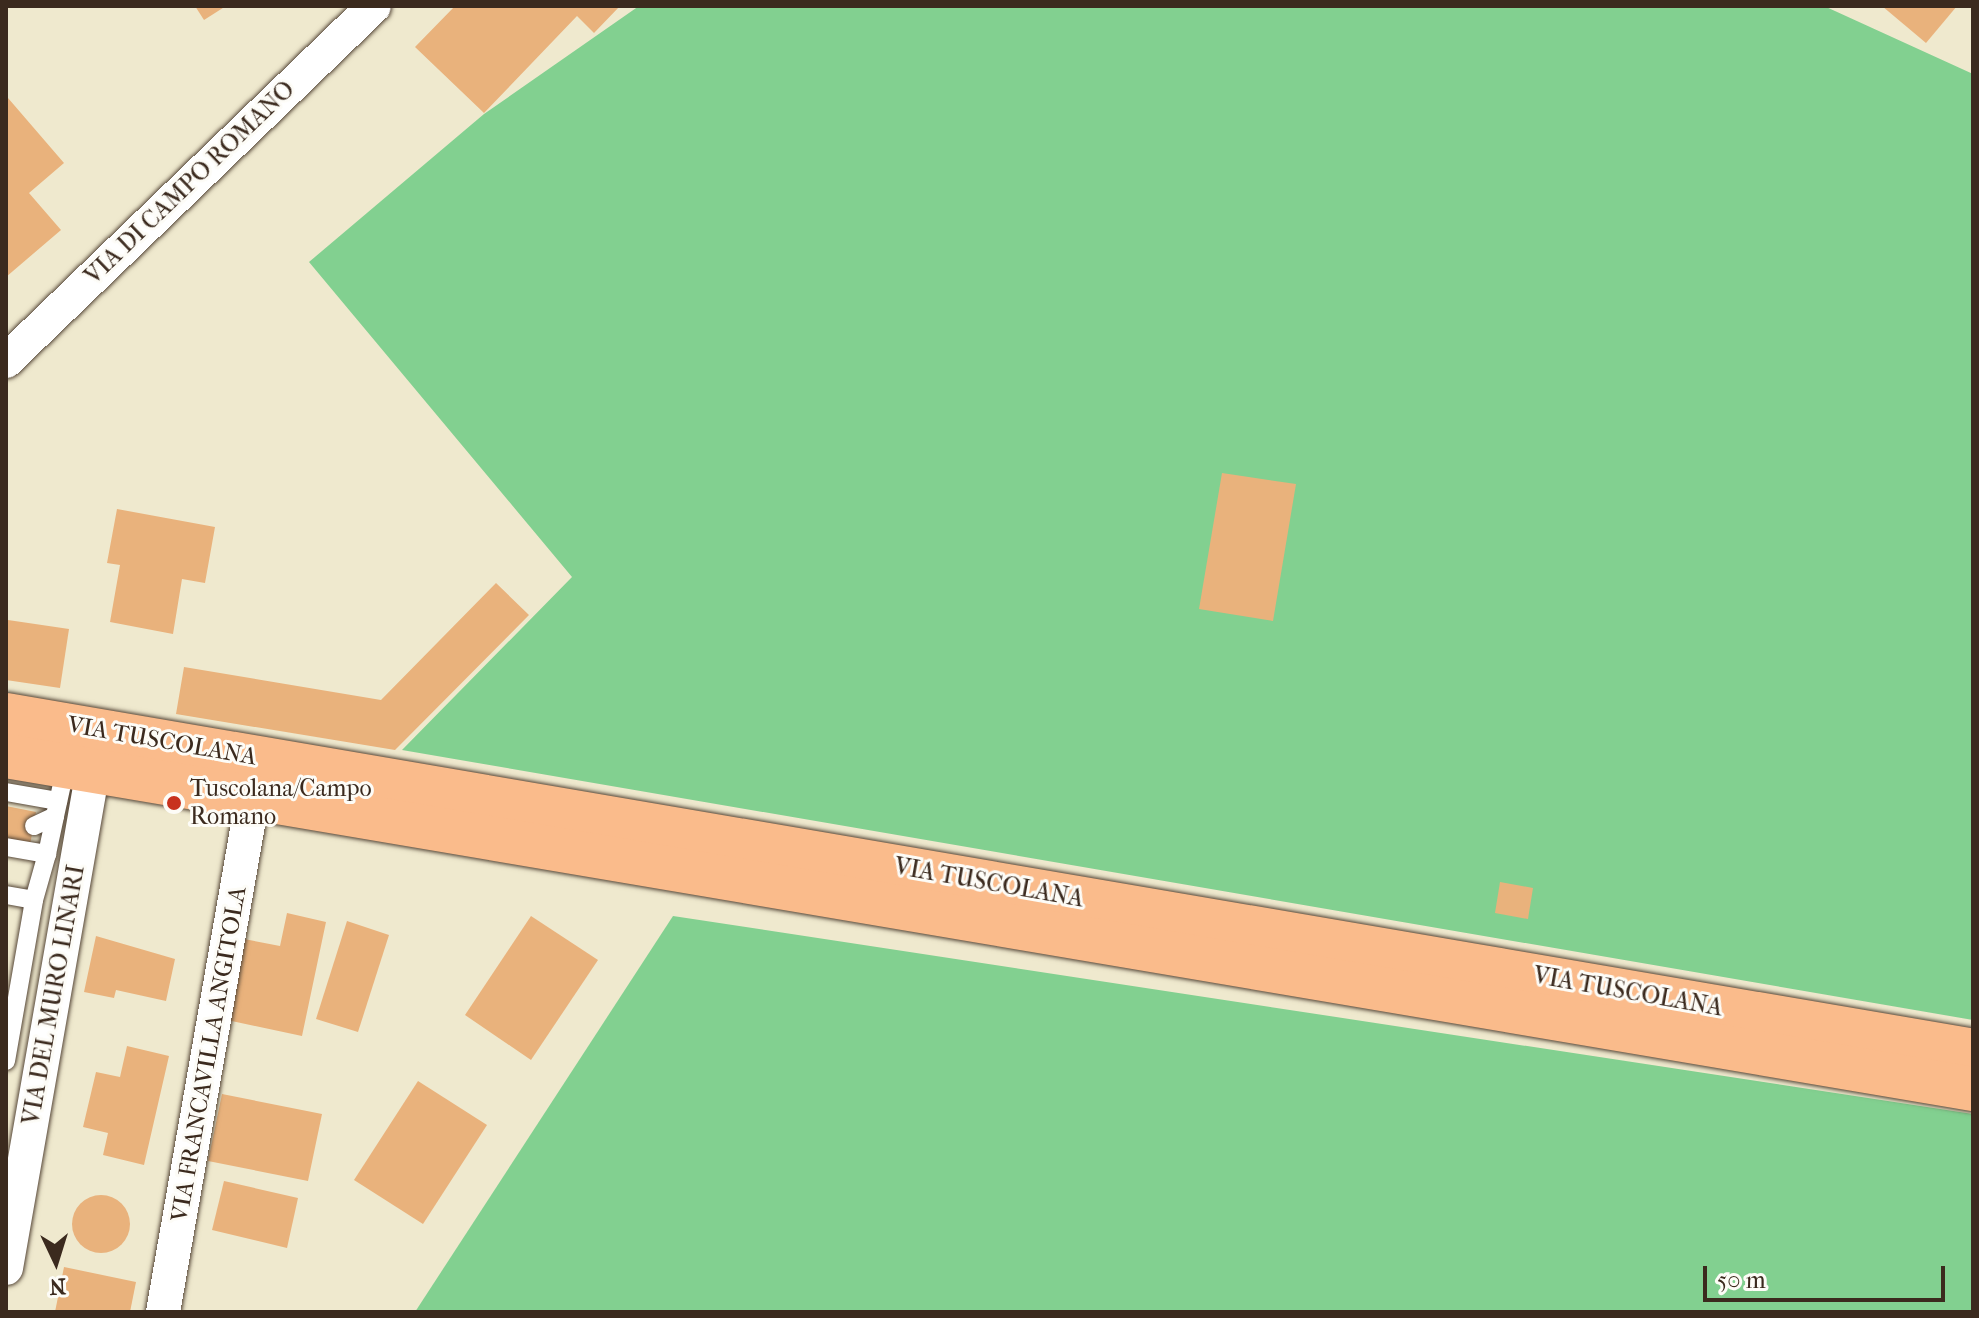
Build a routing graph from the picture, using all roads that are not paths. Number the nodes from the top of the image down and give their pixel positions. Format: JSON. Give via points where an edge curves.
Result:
{"nodes":[{"id":1,"x":374,"y":6,"type":"edge"},
{"id":2,"x":6,"y":361,"type":"edge"},
{"id":3,"x":6,"y":715,"type":"edge"},
{"id":4,"x":6,"y":756,"type":"edge"},
{"id":5,"x":68,"y":788,"type":"junction"},
{"id":6,"x":6,"y":792,"type":"edge"},
{"id":7,"x":253,"y":796,"type":"junction"},
{"id":8,"x":34,"y":826,"type":"dead end"},
{"id":9,"x":6,"y":847,"type":"edge"},
{"id":10,"x":47,"y":854,"type":"junction"},
{"id":11,"x":6,"y":895,"type":"edge"},
{"id":12,"x":34,"y":900,"type":"junction"},
{"id":13,"x":1973,"y":1051,"type":"edge"},
{"id":14,"x":6,"y":1061,"type":"edge"},
{"id":15,"x":1973,"y":1089,"type":"edge"},
{"id":16,"x":6,"y":1268,"type":"edge"},
{"id":17,"x":163,"y":1312,"type":"edge"}],
"edges":[{"from":1,"to":2,"type":"street","name":"VIA DI CAMPO ROMANO"},
{"from":3,"to":13,"type":"main road","name":"VIA TUSCOLANA"},
{"from":4,"to":5,"type":"main road","name":"VIA TUSCOLANA"},
{"from":5,"to":6,"type":"lane"},
{"from":5,"to":7,"type":"main road","name":"VIA TUSCOLANA"},
{"from":5,"to":8,"type":"lane"},
{"from":5,"to":10,"type":"lane"},
{"from":5,"to":16,"type":"street","name":"VIA DEL MURO LINARI"},
{"from":7,"to":15,"type":"main road","name":"VIA TUSCOLANA"},
{"from":7,"to":17,"type":"street","name":"VIA FRANCAVILLA ANGITOLA"},
{"from":9,"to":10,"type":"lane"},
{"from":10,"to":12,"type":"lane"},
{"from":11,"to":12,"type":"lane"},
{"from":12,"to":14,"type":"lane"}]}
